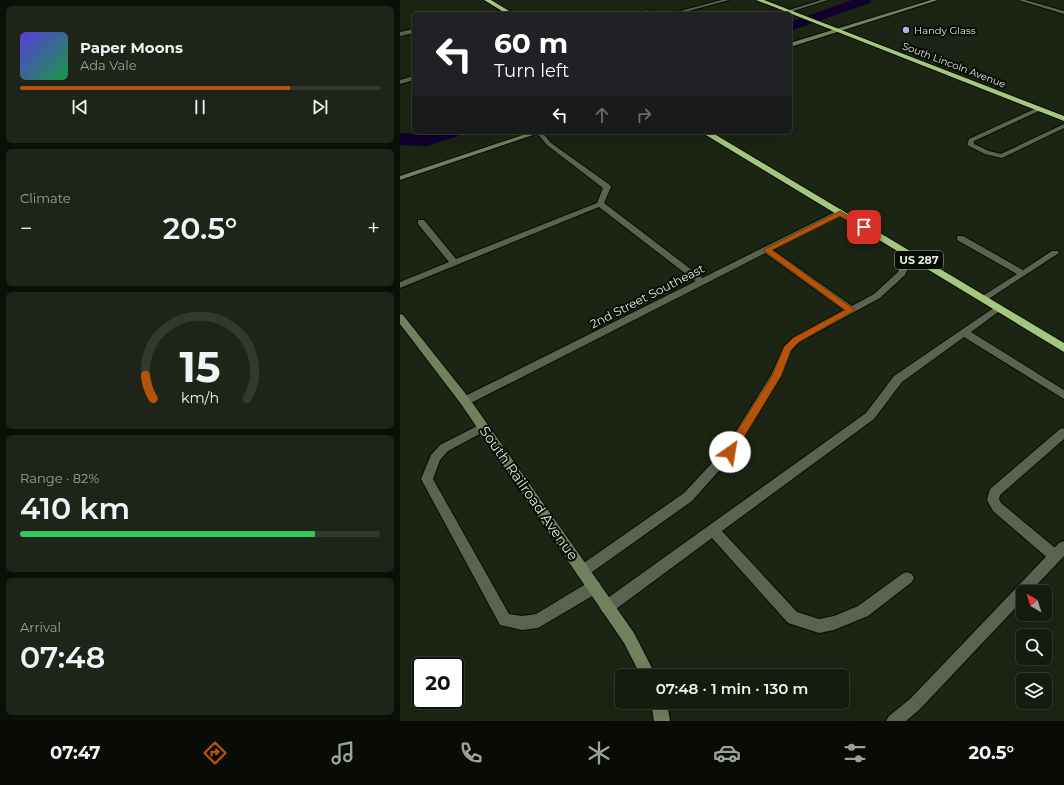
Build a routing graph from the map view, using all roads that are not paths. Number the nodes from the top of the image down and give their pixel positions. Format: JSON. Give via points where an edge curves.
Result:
{"nodes":[{"id":1,"x":487,"y":0,"type":"edge"},
{"id":2,"x":727,"y":0,"type":"edge"},
{"id":3,"x":759,"y":0,"type":"edge"},
{"id":4,"x":826,"y":0,"type":"edge"},
{"id":5,"x":936,"y":0,"type":"edge"},
{"id":6,"x":1020,"y":0,"type":"edge"},
{"id":7,"x":788,"y":11,"type":"joint"},
{"id":8,"x":508,"y":12,"type":"edge"},
{"id":9,"x":679,"y":12,"type":"edge"},
{"id":10,"x":792,"y":13,"type":"edge"},
{"id":11,"x":1064,"y":13,"type":"edge"},
{"id":12,"x":836,"y":30,"type":"junction"},
{"id":13,"x":412,"y":31,"type":"edge"},
{"id":14,"x":400,"y":34,"type":"edge"},
{"id":15,"x":792,"y":44,"type":"edge"},
{"id":16,"x":412,"y":79,"type":"edge"},
{"id":17,"x":400,"y":82,"type":"edge"},
{"id":18,"x":1040,"y":109,"type":"junction"},
{"id":19,"x":1064,"y":119,"type":"edge"},
{"id":20,"x":1064,"y":126,"type":"edge"},
{"id":21,"x":533,"y":134,"type":"edge"},
{"id":22,"x":541,"y":134,"type":"edge"},
{"id":23,"x":708,"y":134,"type":"edge"},
{"id":24,"x":400,"y":178,"type":"edge"},
{"id":25,"x":600,"y":204,"type":"junction"},
{"id":26,"x":840,"y":213,"type":"junction"},
{"id":27,"x":421,"y":222,"type":"dead end"},
{"id":28,"x":960,"y":238,"type":"dead end"},
{"id":29,"x":767,"y":250,"type":"junction"},
{"id":30,"x":1055,"y":253,"type":"dead end"},
{"id":31,"x":910,"y":255,"type":"junction"},
{"id":32,"x":454,"y":263,"type":"junction"},
{"id":33,"x":1023,"y":274,"type":"junction"},
{"id":34,"x":702,"y":282,"type":"junction"},
{"id":35,"x":400,"y":285,"type":"edge"},
{"id":36,"x":984,"y":300,"type":"junction"},
{"id":37,"x":998,"y":308,"type":"junction"},
{"id":38,"x":851,"y":310,"type":"junction"},
{"id":39,"x":400,"y":317,"type":"edge"},
{"id":40,"x":964,"y":332,"type":"junction"},
{"id":41,"x":1064,"y":348,"type":"edge"},
{"id":42,"x":1064,"y":395,"type":"edge"},
{"id":43,"x":465,"y":401,"type":"junction"},
{"id":44,"x":483,"y":427,"type":"junction"},
{"id":45,"x":1064,"y":432,"type":"edge"},
{"id":46,"x":713,"y":530,"type":"junction"},
{"id":47,"x":1060,"y":552,"type":"edge"},
{"id":48,"x":583,"y":571,"type":"junction"},
{"id":49,"x":907,"y":578,"type":"dead end"},
{"id":50,"x":594,"y":587,"type":"junction"},
{"id":51,"x":608,"y":607,"type":"junction"},
{"id":52,"x":645,"y":669,"type":"edge"},
{"id":53,"x":660,"y":709,"type":"edge"},
{"id":54,"x":662,"y":721,"type":"edge"},
{"id":55,"x":894,"y":721,"type":"edge"}],
"edges":[{"from":1,"to":8,"type":"highway"},
{"from":2,"to":9,"type":"street"},
{"from":3,"to":7,"type":"highway","name":"South Lincoln Avenue"},
{"from":4,"to":7,"type":"street"},
{"from":5,"to":12,"type":"main road"},
{"from":6,"to":11,"type":"street"},
{"from":10,"to":12,"type":"highway","name":"South Lincoln Avenue"},
{"from":12,"to":15,"type":"main road"},
{"from":12,"to":18,"type":"highway","name":"South Lincoln Avenue"},
{"from":13,"to":14,"type":"street"},
{"from":16,"to":17,"type":"street"},
{"from":18,"to":19,"type":"highway","name":"South Lincoln Avenue"},
{"from":18,"to":20,"type":"street","via":[[971,140],[970,146],[987,154],[1002,156]]},
{"from":21,"to":24,"type":"main road"},
{"from":22,"to":25,"type":"street","via":[[549,144],[607,187]]},
{"from":23,"to":26,"type":"highway","number":"US 287"},
{"from":25,"to":32,"type":"street"},
{"from":25,"to":34,"type":"street"},
{"from":26,"to":29,"type":"street","name":"2nd Street Southeast"},
{"from":26,"to":31,"type":"highway","number":"US 287"},
{"from":27,"to":32,"type":"street"},
{"from":28,"to":33,"type":"street"},
{"from":29,"to":34,"type":"street","name":"2nd Street Southeast"},
{"from":29,"to":38,"type":"street"},
{"from":30,"to":33,"type":"street"},
{"from":31,"to":36,"type":"highway","number":"US 287"},
{"from":31,"to":38,"type":"street","via":[[902,273],[877,296]]},
{"from":32,"to":35,"type":"street"},
{"from":33,"to":36,"type":"street"},
{"from":34,"to":43,"type":"street","name":"2nd Street Southeast"},
{"from":36,"to":37,"type":"highway","number":"US 287"},
{"from":37,"to":40,"type":"street"},
{"from":37,"to":41,"type":"highway","number":"US 287"},
{"from":38,"to":48,"type":"street","via":[[796,340],[787,349],[776,376],[730,452],[688,497]]},
{"from":39,"to":43,"type":"main road","name":"South Railroad Avenue"},
{"from":40,"to":42,"type":"street"},
{"from":40,"to":46,"type":"street","via":[[898,379],[870,416]]},
{"from":43,"to":44,"type":"main road","name":"South Railroad Avenue"},
{"from":44,"to":48,"type":"main road","name":"South Railroad Avenue"},
{"from":44,"to":50,"type":"street","via":[[444,448],[435,458],[427,479],[505,620],[522,623],[538,621]]},
{"from":45,"to":47,"type":"street","via":[[994,493],[993,500],[1005,515]]},
{"from":46,"to":49,"type":"street","via":[[793,618],[818,626],[834,623],[863,611]]},
{"from":46,"to":51,"type":"street"},
{"from":47,"to":55,"type":"street","via":[[915,704]]},
{"from":48,"to":50,"type":"main road","name":"South Railroad Avenue"},
{"from":50,"to":51,"type":"main road","name":"South Railroad Avenue"},
{"from":51,"to":52,"type":"main road","name":"South Railroad Avenue","via":[[629,638]]},
{"from":53,"to":54,"type":"main road"}]}
